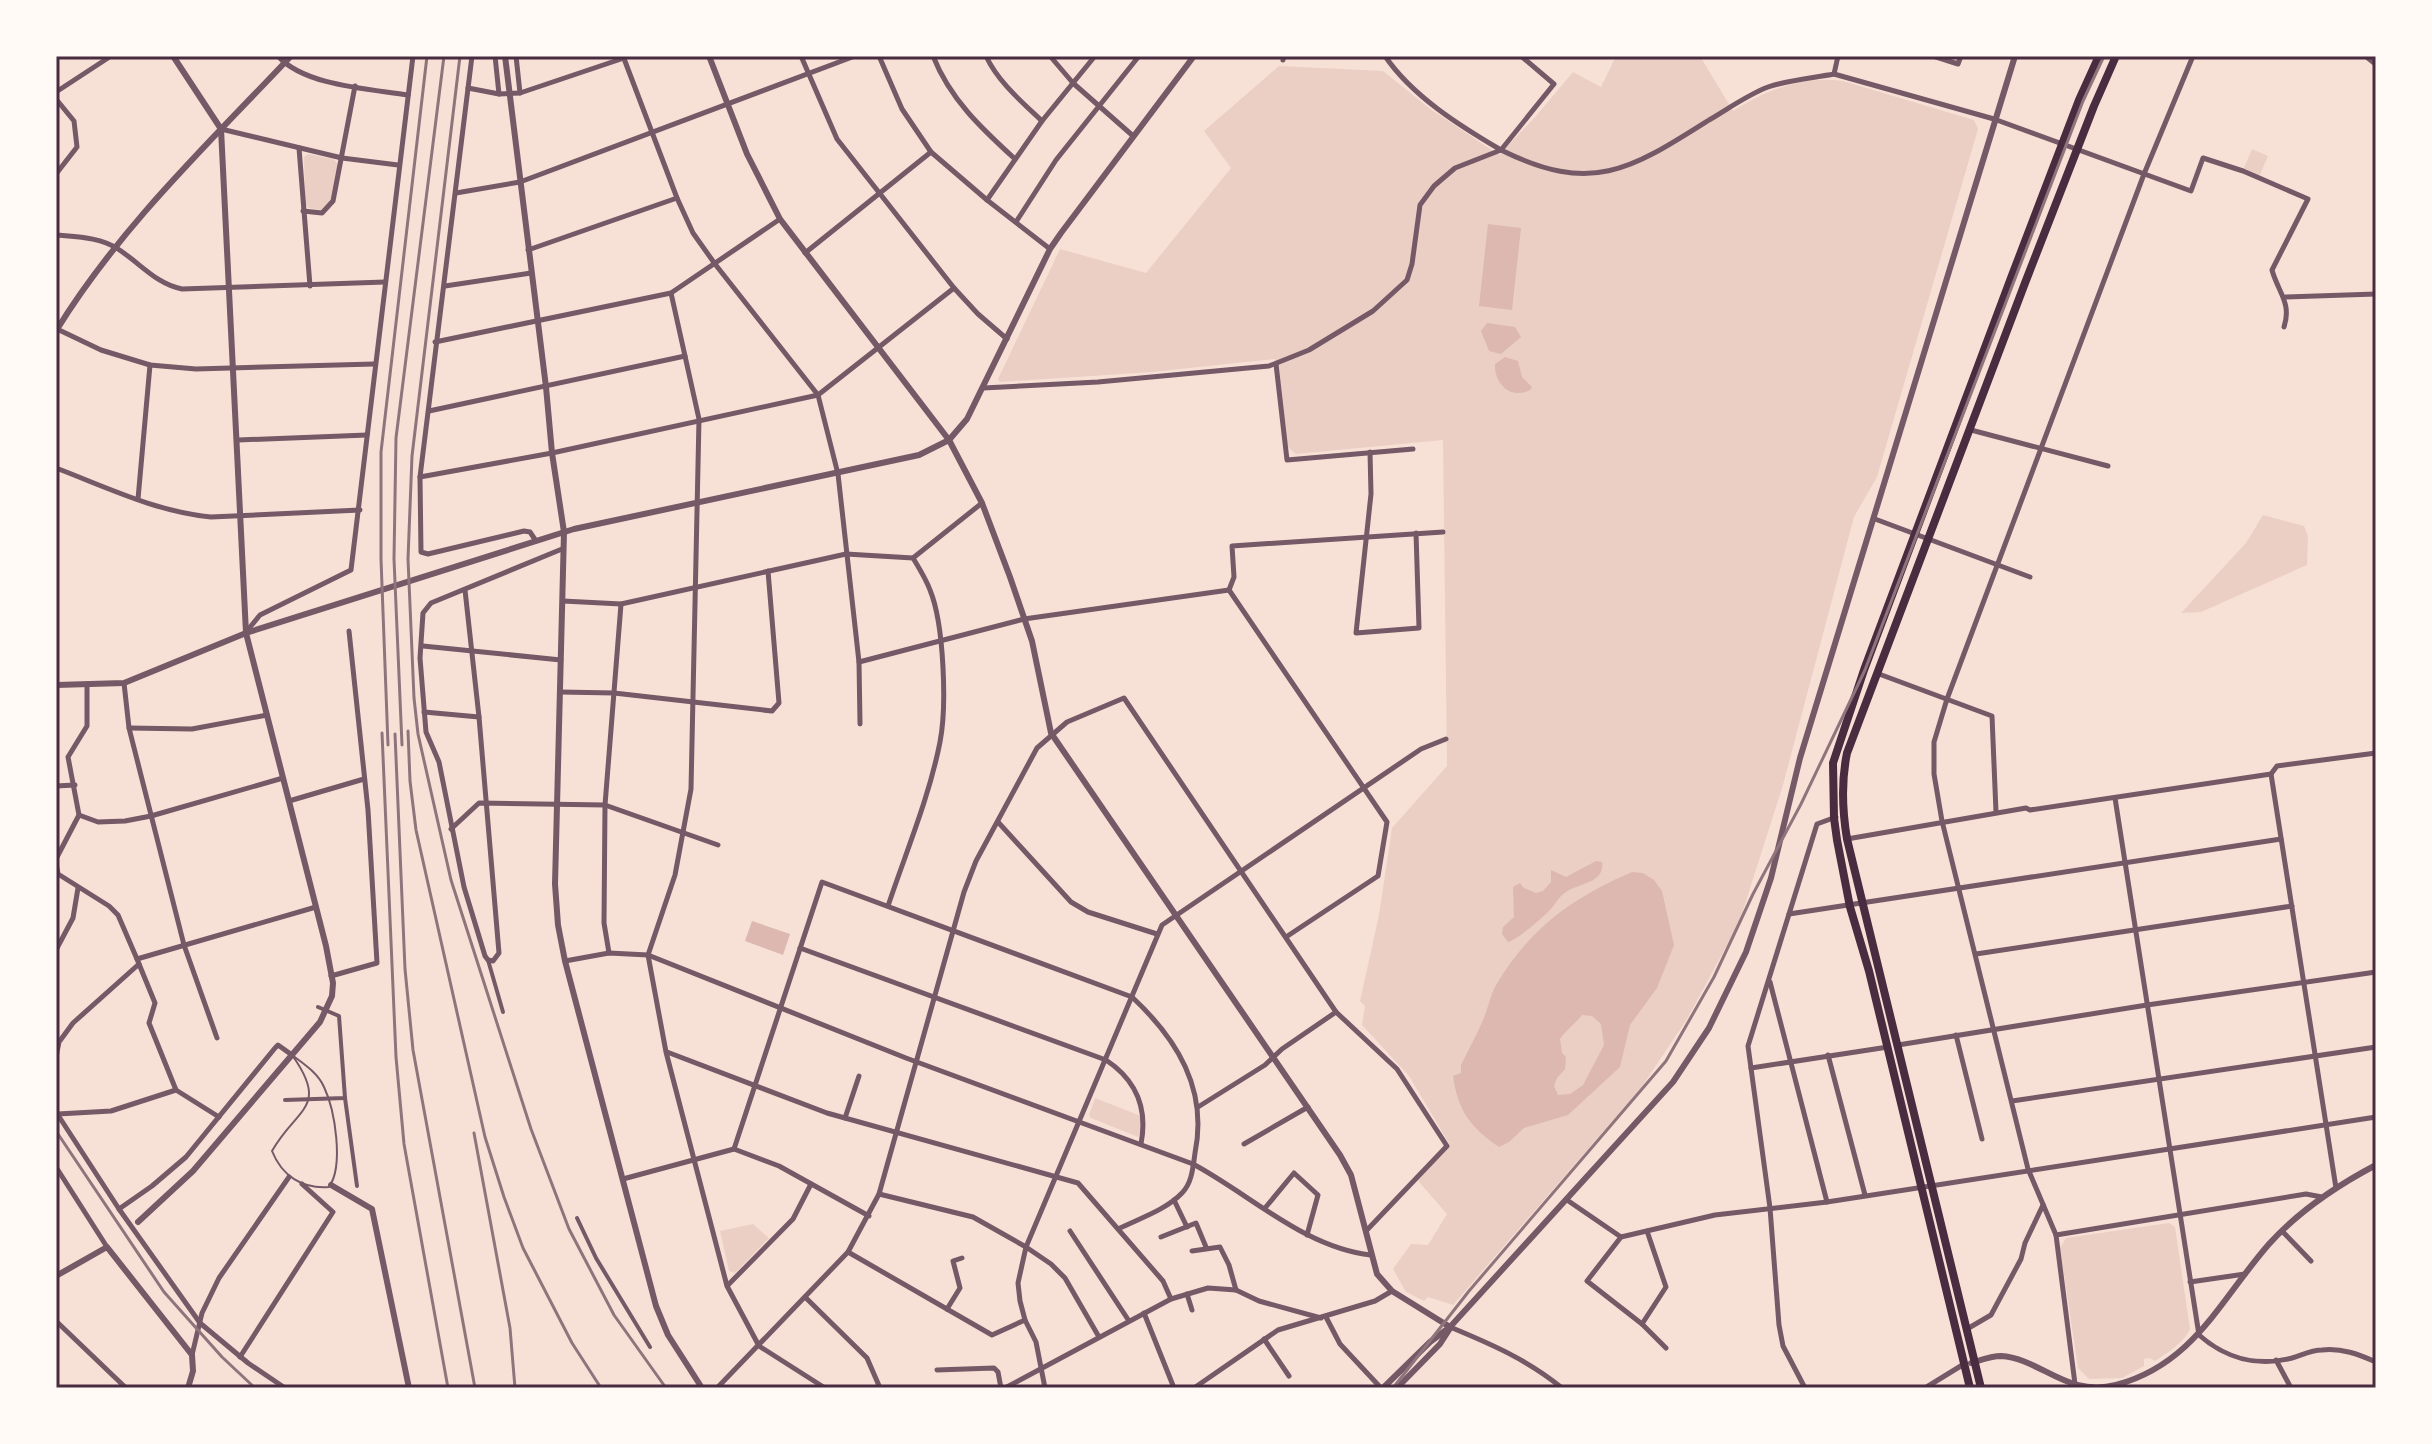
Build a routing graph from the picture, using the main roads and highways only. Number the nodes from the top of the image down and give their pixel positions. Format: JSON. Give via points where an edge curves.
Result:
{"nodes":[{"id":1,"x":2099,"y":56,"type":"edge"},
{"id":2,"x":2116,"y":56,"type":"edge"},
{"id":3,"x":1838,"y":816,"type":"junction"},
{"id":4,"x":1926,"y":1185,"type":"junction"},
{"id":5,"x":1970,"y":1388,"type":"edge"},
{"id":6,"x":1981,"y":1388,"type":"edge"}],
"edges":[{"from":1,"to":3,"type":"highway","via":[[1836,750],[1832,774]]},
{"from":2,"to":3,"type":"highway","via":[[1847,753]]},
{"from":3,"to":4,"type":"highway"},
{"from":3,"to":4,"type":"highway","via":[[1850,907]]},
{"from":4,"to":5,"type":"highway"},
{"from":4,"to":6,"type":"highway"}]}
